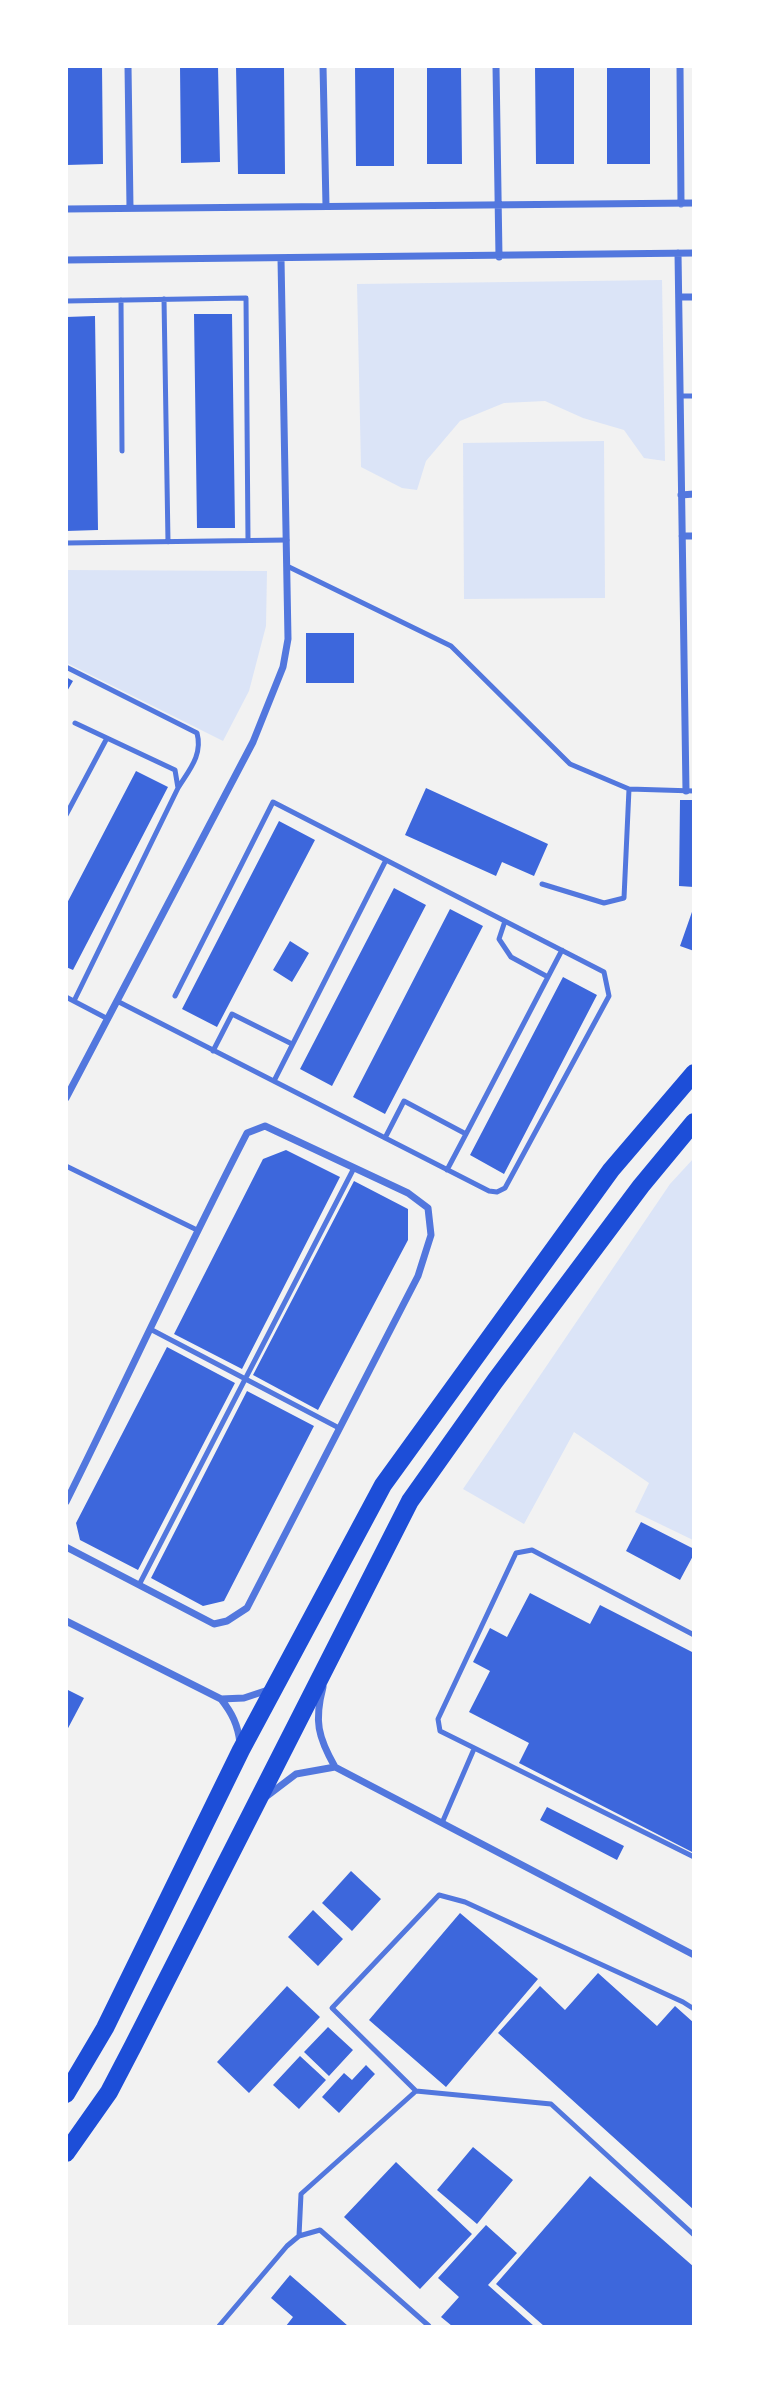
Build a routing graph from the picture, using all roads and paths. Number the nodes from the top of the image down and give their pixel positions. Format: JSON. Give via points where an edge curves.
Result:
{"nodes":[{"id":1,"x":128,"y":66,"type":"edge"},
{"id":2,"x":323,"y":66,"type":"edge"},
{"id":3,"x":496,"y":66,"type":"edge"},
{"id":4,"x":680,"y":66,"type":"edge"},
{"id":5,"x":694,"y":203,"type":"edge"},
{"id":6,"x":681,"y":204,"type":"junction"},
{"id":7,"x":498,"y":205,"type":"junction"},
{"id":8,"x":326,"y":206,"type":"junction"},
{"id":9,"x":130,"y":208,"type":"junction"},
{"id":10,"x":66,"y":209,"type":"edge"},
{"id":11,"x":678,"y":253,"type":"junction"},
{"id":12,"x":694,"y":253,"type":"edge"},
{"id":13,"x":499,"y":257,"type":"junction"},
{"id":14,"x":281,"y":259,"type":"junction"},
{"id":15,"x":66,"y":260,"type":"edge"},
{"id":16,"x":679,"y":297,"type":"junction"},
{"id":17,"x":694,"y":297,"type":"edge"},
{"id":18,"x":164,"y":299,"type":"junction"},
{"id":19,"x":66,"y":300,"type":"edge"},
{"id":20,"x":121,"y":300,"type":"junction"},
{"id":21,"x":680,"y":396,"type":"junction"},
{"id":22,"x":694,"y":396,"type":"edge"},
{"id":23,"x":122,"y":451,"type":"dead end"},
{"id":24,"x":694,"y":494,"type":"edge"},
{"id":25,"x":681,"y":495,"type":"junction"},
{"id":26,"x":682,"y":536,"type":"junction"},
{"id":27,"x":694,"y":536,"type":"edge"},
{"id":28,"x":248,"y":540,"type":"junction"},
{"id":29,"x":287,"y":540,"type":"junction"},
{"id":30,"x":167,"y":542,"type":"junction"},
{"id":31,"x":66,"y":543,"type":"edge"},
{"id":32,"x":287,"y":566,"type":"junction"},
{"id":33,"x":66,"y":667,"type":"edge"},
{"id":34,"x":75,"y":723,"type":"dead end"},
{"id":35,"x":107,"y":738,"type":"junction"},
{"id":36,"x":178,"y":788,"type":"junction"},
{"id":37,"x":629,"y":789,"type":"junction"},
{"id":38,"x":690,"y":791,"type":"edge"},
{"id":39,"x":66,"y":815,"type":"edge"},
{"id":40,"x":386,"y":860,"type":"junction"},
{"id":41,"x":542,"y":884,"type":"dead end"},
{"id":42,"x":505,"y":921,"type":"junction"},
{"id":43,"x":562,"y":950,"type":"junction"},
{"id":44,"x":548,"y":977,"type":"junction"},
{"id":45,"x":175,"y":996,"type":"dead end"},
{"id":46,"x":66,"y":997,"type":"edge"},
{"id":47,"x":74,"y":1001,"type":"junction"},
{"id":48,"x":117,"y":1002,"type":"junction"},
{"id":49,"x":108,"y":1019,"type":"junction"},
{"id":50,"x":292,"y":1044,"type":"junction"},
{"id":51,"x":213,"y":1051,"type":"junction"},
{"id":52,"x":694,"y":1073,"type":"edge"},
{"id":53,"x":274,"y":1082,"type":"junction"},
{"id":54,"x":66,"y":1098,"type":"edge"},
{"id":55,"x":694,"y":1122,"type":"edge"},
{"id":56,"x":466,"y":1134,"type":"junction"},
{"id":57,"x":385,"y":1138,"type":"junction"},
{"id":58,"x":66,"y":1166,"type":"edge"},
{"id":59,"x":354,"y":1168,"type":"junction"},
{"id":60,"x":447,"y":1170,"type":"junction"},
{"id":61,"x":197,"y":1230,"type":"junction"},
{"id":62,"x":152,"y":1330,"type":"junction"},
{"id":63,"x":246,"y":1378,"type":"junction"},
{"id":64,"x":339,"y":1429,"type":"junction"},
{"id":65,"x":383,"y":1485,"type":"junction"},
{"id":66,"x":410,"y":1501,"type":"junction"},
{"id":67,"x":66,"y":1502,"type":"edge"},
{"id":68,"x":66,"y":1547,"type":"edge"},
{"id":69,"x":139,"y":1585,"type":"junction"},
{"id":70,"x":66,"y":1621,"type":"edge"},
{"id":71,"x":694,"y":1635,"type":"edge"},
{"id":72,"x":329,"y":1663,"type":"junction"},
{"id":73,"x":275,"y":1688,"type":"junction"},
{"id":74,"x":221,"y":1699,"type":"junction"},
{"id":75,"x":474,"y":1749,"type":"junction"},
{"id":76,"x":242,"y":1750,"type":"junction"},
{"id":77,"x":335,"y":1767,"type":"junction"},
{"id":78,"x":257,"y":1805,"type":"junction"},
{"id":79,"x":442,"y":1823,"type":"junction"},
{"id":80,"x":694,"y":1857,"type":"edge"},
{"id":81,"x":694,"y":1955,"type":"edge"},
{"id":82,"x":694,"y":2009,"type":"edge"},
{"id":83,"x":105,"y":2028,"type":"junction"},
{"id":84,"x":133,"y":2046,"type":"junction"},
{"id":85,"x":416,"y":2091,"type":"junction"},
{"id":86,"x":66,"y":2094,"type":"edge"},
{"id":87,"x":66,"y":2153,"type":"edge"},
{"id":88,"x":694,"y":2235,"type":"edge"},
{"id":89,"x":299,"y":2236,"type":"junction"},
{"id":90,"x":219,"y":2326,"type":"edge"},
{"id":91,"x":429,"y":2326,"type":"edge"}],
"edges":[{"from":1,"to":9,"type":"street"},
{"from":2,"to":8,"type":"street"},
{"from":3,"to":7,"type":"street"},
{"from":4,"to":6,"type":"street"},
{"from":5,"to":6,"type":"street"},
{"from":6,"to":7,"type":"street"},
{"from":7,"to":8,"type":"street"},
{"from":7,"to":13,"type":"street"},
{"from":8,"to":9,"type":"street"},
{"from":9,"to":10,"type":"street"},
{"from":11,"to":12,"type":"street"},
{"from":11,"to":13,"type":"street"},
{"from":11,"to":16,"type":"street"},
{"from":13,"to":14,"type":"street"},
{"from":14,"to":15,"type":"street"},
{"from":14,"to":29,"type":"street"},
{"from":16,"to":17,"type":"street"},
{"from":16,"to":21,"type":"street"},
{"from":18,"to":20,"type":"lane"},
{"from":18,"to":28,"type":"lane","via":[[246,298]]},
{"from":18,"to":30,"type":"lane"},
{"from":19,"to":20,"type":"lane"},
{"from":20,"to":23,"type":"lane"},
{"from":21,"to":22,"type":"lane"},
{"from":21,"to":25,"type":"street"},
{"from":24,"to":25,"type":"street"},
{"from":25,"to":26,"type":"street"},
{"from":26,"to":27,"type":"street"},
{"from":26,"to":38,"type":"street"},
{"from":28,"to":29,"type":"lane"},
{"from":28,"to":30,"type":"lane"},
{"from":29,"to":32,"type":"street"},
{"from":30,"to":31,"type":"lane"},
{"from":32,"to":37,"type":"lane","via":[[451,646],[570,764]]},
{"from":32,"to":48,"type":"street","via":[[288,639],[269,703]]},
{"from":33,"to":36,"type":"lane","via":[[197,733],[199,753]]},
{"from":34,"to":35,"type":"lane"},
{"from":35,"to":36,"type":"lane","via":[[175,770]]},
{"from":35,"to":39,"type":"lane"},
{"from":36,"to":47,"type":"lane"},
{"from":37,"to":38,"type":"lane"},
{"from":37,"to":41,"type":"lane","via":[[624,898],[604,903]]},
{"from":40,"to":42,"type":"lane"},
{"from":40,"to":45,"type":"lane","via":[[273,802]]},
{"from":40,"to":50,"type":"lane"},
{"from":42,"to":43,"type":"lane"},
{"from":42,"to":44,"type":"lane","via":[[499,939],[511,957]]},
{"from":43,"to":44,"type":"lane"},
{"from":43,"to":60,"type":"lane","via":[[604,972],[609,996],[505,1188],[489,1191]]},
{"from":44,"to":56,"type":"lane"},
{"from":46,"to":47,"type":"lane"},
{"from":47,"to":49,"type":"lane"},
{"from":48,"to":49,"type":"street"},
{"from":48,"to":51,"type":"lane"},
{"from":49,"to":54,"type":"street"},
{"from":50,"to":51,"type":"lane","via":[[232,1014]]},
{"from":50,"to":53,"type":"lane"},
{"from":51,"to":53,"type":"lane"},
{"from":52,"to":65,"type":"main road","via":[[611,1170]]},
{"from":53,"to":57,"type":"lane"},
{"from":55,"to":66,"type":"main road","via":[[641,1186]]},
{"from":56,"to":57,"type":"lane","via":[[404,1101]]},
{"from":56,"to":60,"type":"lane"},
{"from":57,"to":60,"type":"lane"},
{"from":58,"to":61,"type":"lane"},
{"from":59,"to":61,"type":"street","via":[[265,1126],[247,1133]]},
{"from":59,"to":63,"type":"lane"},
{"from":59,"to":64,"type":"street","via":[[408,1193],[428,1208],[431,1235],[418,1276]]},
{"from":61,"to":62,"type":"street"},
{"from":62,"to":63,"type":"lane"},
{"from":62,"to":67,"type":"street"},
{"from":63,"to":64,"type":"lane"},
{"from":63,"to":69,"type":"lane"},
{"from":64,"to":69,"type":"street","via":[[247,1608],[215,1624]]},
{"from":65,"to":66,"type":"main road"},
{"from":65,"to":73,"type":"main road"},
{"from":66,"to":72,"type":"main road"},
{"from":68,"to":69,"type":"street"},
{"from":70,"to":74,"type":"street"},
{"from":71,"to":75,"type":"lane","via":[[532,1550],[516,1553],[438,1719],[440,1731]]},
{"from":72,"to":77,"type":"street","via":[[317,1727]]},
{"from":72,"to":78,"type":"main road"},
{"from":73,"to":74,"type":"street","via":[[244,1698]]},
{"from":73,"to":76,"type":"main road"},
{"from":74,"to":76,"type":"street","via":[[239,1729]]},
{"from":75,"to":79,"type":"lane"},
{"from":75,"to":80,"type":"lane"},
{"from":76,"to":83,"type":"main road"},
{"from":77,"to":78,"type":"street","via":[[296,1774]]},
{"from":77,"to":79,"type":"street"},
{"from":78,"to":84,"type":"main road"},
{"from":79,"to":81,"type":"street"},
{"from":82,"to":85,"type":"lane","via":[[465,1902],[439,1895],[332,2008]]},
{"from":83,"to":84,"type":"main road"},
{"from":83,"to":86,"type":"main road"},
{"from":84,"to":87,"type":"main road","via":[[109,2092]]},
{"from":85,"to":88,"type":"lane","via":[[551,2104]]},
{"from":85,"to":89,"type":"lane","via":[[302,2194]]},
{"from":89,"to":90,"type":"lane"},
{"from":89,"to":91,"type":"lane","via":[[320,2230]]}]}
